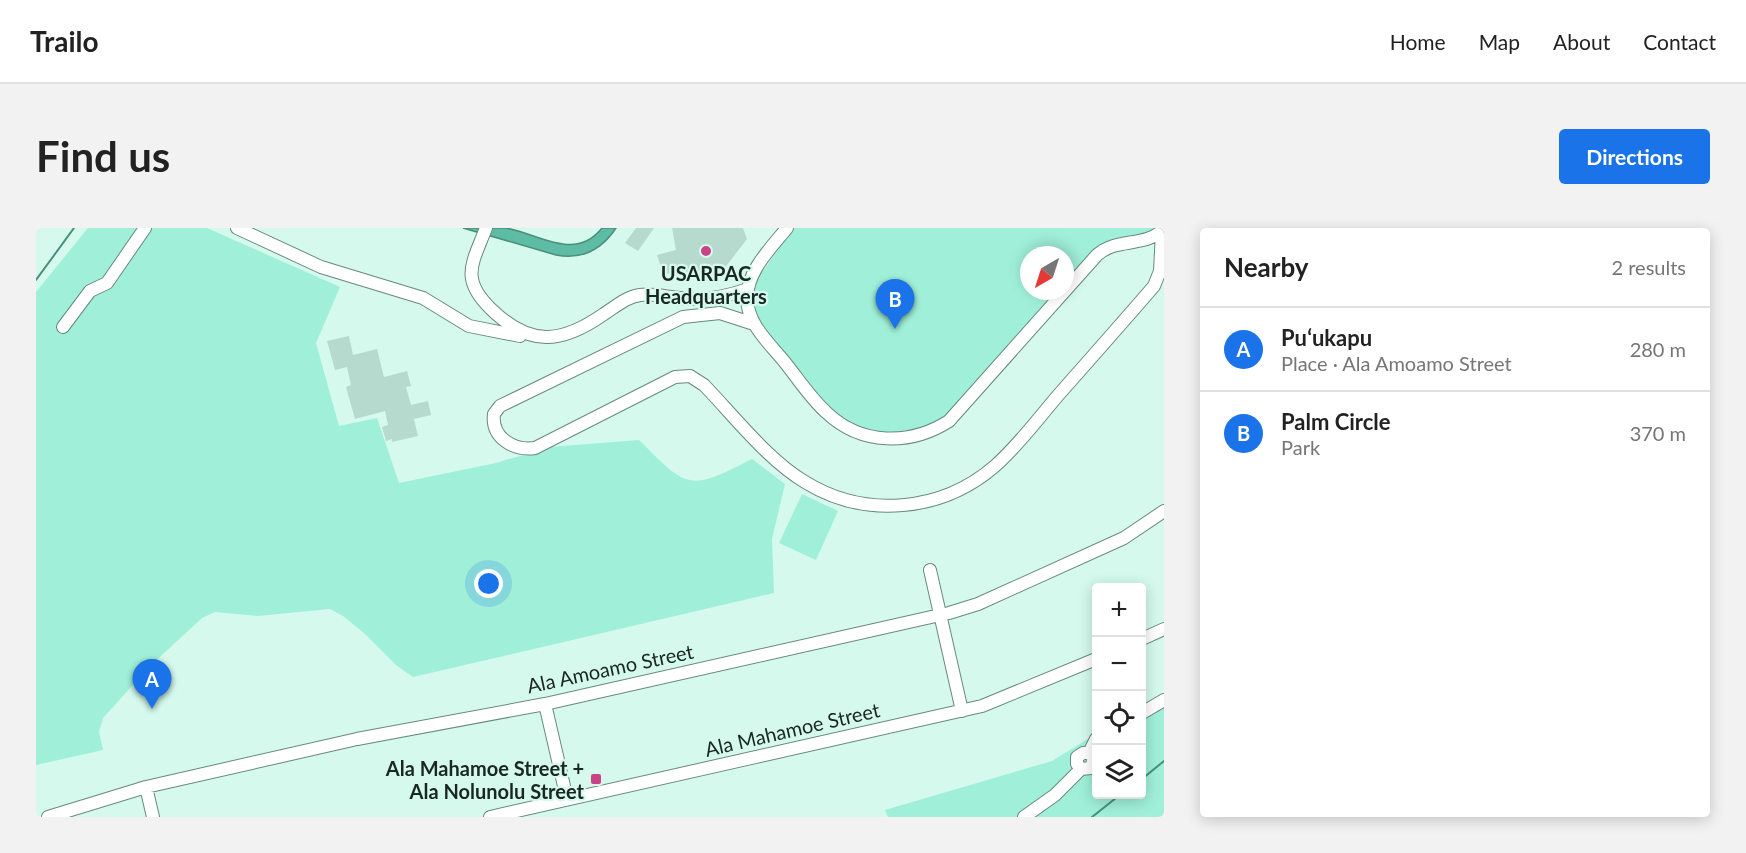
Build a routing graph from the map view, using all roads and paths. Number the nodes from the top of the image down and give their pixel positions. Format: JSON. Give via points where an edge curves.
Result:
{"nodes":[{"id":1,"x":145,"y":228,"type":"edge"},
{"id":2,"x":237,"y":228,"type":"edge"},
{"id":3,"x":787,"y":228,"type":"edge"},
{"id":4,"x":1163,"y":230,"type":"edge"},
{"id":5,"x":485,"y":232,"type":"edge"},
{"id":6,"x":747,"y":289,"type":"junction"},
{"id":7,"x":712,"y":298,"type":"junction"},
{"id":8,"x":711,"y":313,"type":"junction"},
{"id":9,"x":496,"y":314,"type":"junction"},
{"id":10,"x":754,"y":324,"type":"junction"},
{"id":11,"x":63,"y":327,"type":"dead end"},
{"id":12,"x":487,"y":330,"type":"junction"},
{"id":13,"x":530,"y":337,"type":"junction"},
{"id":14,"x":1164,"y":511,"type":"edge"},
{"id":15,"x":930,"y":570,"type":"dead end"},
{"id":16,"x":941,"y":614,"type":"junction"},
{"id":17,"x":1164,"y":629,"type":"edge"},
{"id":18,"x":1146,"y":637,"type":"edge"},
{"id":19,"x":1092,"y":661,"type":"edge"},
{"id":20,"x":1164,"y":700,"type":"edge"},
{"id":21,"x":544,"y":704,"type":"junction"},
{"id":22,"x":962,"y":711,"type":"junction"},
{"id":23,"x":1146,"y":711,"type":"edge"},
{"id":24,"x":1093,"y":745,"type":"edge"},
{"id":25,"x":146,"y":787,"type":"junction"},
{"id":26,"x":567,"y":799,"type":"junction"},
{"id":27,"x":48,"y":817,"type":"edge"},
{"id":28,"x":153,"y":817,"type":"edge"},
{"id":29,"x":490,"y":817,"type":"edge"},
{"id":30,"x":1024,"y":817,"type":"edge"}],
"edges":[{"from":1,"to":11,"type":"street","via":[[107,283],[90,291]]},
{"from":2,"to":12,"type":"street","via":[[321,267],[423,298],[466,325]]},
{"from":3,"to":6,"type":"street","via":[[753,273]]},
{"from":4,"to":8,"type":"street","via":[[1160,271],[1154,286],[996,465],[961,489],[934,500],[906,506],[873,506],[816,489],[783,466],[704,385],[690,376],[675,377],[535,447],[522,449],[511,445],[497,431],[493,418],[500,406],[674,320]]},
{"from":4,"to":10,"type":"street","via":[[1150,239],[1117,243],[1101,251],[957,415],[940,427],[911,438],[869,436],[840,424],[824,410]]},
{"from":5,"to":9,"type":"street","via":[[471,265],[471,278],[478,297]]},
{"from":6,"to":7,"type":"street"},
{"from":6,"to":10,"type":"street","via":[[747,305]]},
{"from":7,"to":8,"type":"street"},
{"from":7,"to":13,"type":"street","via":[[640,295],[570,333]]},
{"from":8,"to":10,"type":"street"},
{"from":9,"to":12,"type":"street"},
{"from":9,"to":13,"type":"street"},
{"from":12,"to":13,"type":"street"},
{"from":14,"to":16,"type":"street","name":"Ala Amoamo Street","via":[[1124,538],[978,604]]},
{"from":15,"to":16,"type":"street"},
{"from":16,"to":21,"type":"street","name":"Ala Amoamo Street"},
{"from":16,"to":22,"type":"street"},
{"from":17,"to":18,"type":"street"},
{"from":19,"to":22,"type":"street","name":"Ala Mahamoe Street","via":[[997,702]]},
{"from":20,"to":23,"type":"street"},
{"from":21,"to":25,"type":"street","name":"Ala Amoamo Street","via":[[357,739]]},
{"from":21,"to":26,"type":"street"},
{"from":22,"to":26,"type":"street","name":"Ala Mahamoe Street"},
{"from":24,"to":30,"type":"street","via":[[1089,753],[1094,765],[1088,770],[1081,769],[1055,795]]},
{"from":25,"to":27,"type":"street","name":"Ala Amoamo Street"},
{"from":25,"to":28,"type":"street"},
{"from":26,"to":29,"type":"street","name":"Ala Mahamoe Street"}]}
